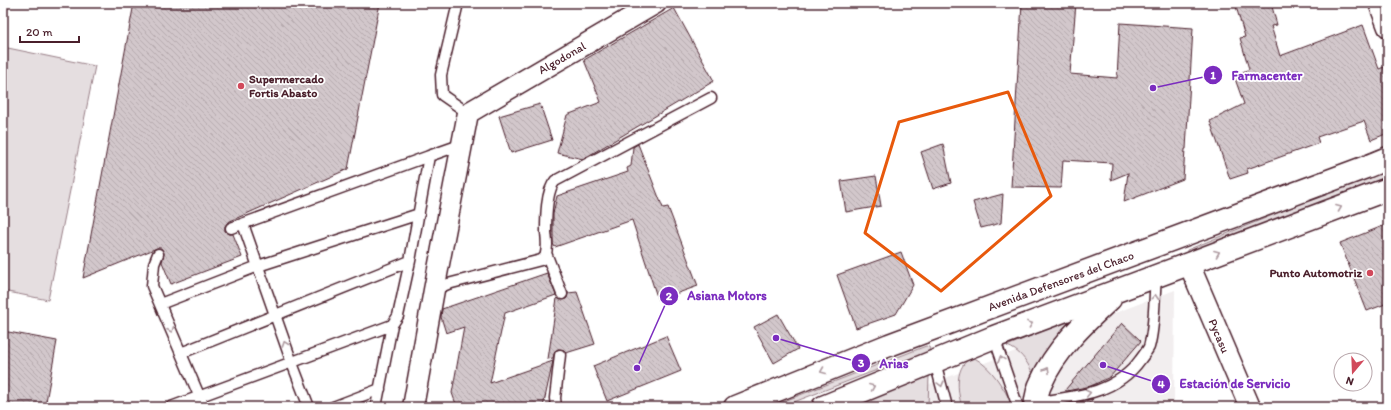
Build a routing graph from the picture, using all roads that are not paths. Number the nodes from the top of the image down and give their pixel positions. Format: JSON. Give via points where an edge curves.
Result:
{"nodes":[{"id":1,"x":458,"y":3,"type":"edge"},
{"id":2,"x":656,"y":3,"type":"edge"},
{"id":3,"x":1379,"y":3,"type":"edge"},
{"id":4,"x":1388,"y":27,"type":"edge"},
{"id":5,"x":711,"y":98,"type":"dead end"},
{"id":6,"x":468,"y":113,"type":"junction"},
{"id":7,"x":463,"y":144,"type":"junction"},
{"id":8,"x":429,"y":156,"type":"junction"},
{"id":9,"x":1388,"y":158,"type":"edge"},
{"id":10,"x":1388,"y":189,"type":"edge"},
{"id":11,"x":419,"y":214,"type":"junction"},
{"id":12,"x":243,"y":224,"type":"junction"},
{"id":13,"x":231,"y":228,"type":"dead end"},
{"id":14,"x":546,"y":253,"type":"junction"},
{"id":15,"x":158,"y":254,"type":"dead end"},
{"id":16,"x":410,"y":261,"type":"junction"},
{"id":17,"x":1189,"y":264,"type":"junction"},
{"id":18,"x":258,"y":266,"type":"junction"},
{"id":19,"x":1156,"y":277,"type":"junction"},
{"id":20,"x":434,"y":290,"type":"junction"},
{"id":21,"x":1119,"y":291,"type":"junction"},
{"id":22,"x":562,"y":294,"type":"dead end"},
{"id":23,"x":160,"y":304,"type":"junction"},
{"id":24,"x":275,"y":315,"type":"junction"},
{"id":25,"x":392,"y":325,"type":"junction"},
{"id":26,"x":982,"y":325,"type":"junction"},
{"id":27,"x":181,"y":352,"type":"junction"},
{"id":28,"x":560,"y":355,"type":"dead end"},
{"id":29,"x":935,"y":362,"type":"junction"},
{"id":30,"x":292,"y":363,"type":"junction"},
{"id":31,"x":380,"y":388,"type":"junction"},
{"id":32,"x":200,"y":397,"type":"junction"},
{"id":33,"x":1030,"y":405,"type":"edge"},
{"id":34,"x":171,"y":407,"type":"edge"},
{"id":35,"x":204,"y":407,"type":"edge"},
{"id":36,"x":309,"y":407,"type":"edge"},
{"id":37,"x":333,"y":407,"type":"edge"},
{"id":38,"x":376,"y":407,"type":"edge"},
{"id":39,"x":413,"y":407,"type":"edge"},
{"id":40,"x":556,"y":407,"type":"edge"},
{"id":41,"x":735,"y":407,"type":"edge"},
{"id":42,"x":822,"y":407,"type":"edge"},
{"id":43,"x":947,"y":407,"type":"edge"},
{"id":44,"x":1250,"y":407,"type":"edge"}],
"edges":[{"from":1,"to":6,"type":"lane","via":[[441,76],[442,95]]},
{"from":2,"to":6,"type":"street","name":"Algodonal"},
{"from":3,"to":4,"type":"street"},
{"from":5,"to":14,"type":"lane","via":[[555,181],[549,193]]},
{"from":6,"to":7,"type":"street"},
{"from":7,"to":8,"type":"lane"},
{"from":7,"to":20,"type":"street"},
{"from":8,"to":11,"type":"lane"},
{"from":8,"to":12,"type":"lane"},
{"from":9,"to":26,"type":"highway","name":"Avenida Defensores del Chaco"},
{"from":17,"to":10,"type":"highway","name":"Avenida Defensores del Chaco","one_way":true},
{"from":11,"to":16,"type":"lane"},
{"from":11,"to":18,"type":"lane"},
{"from":12,"to":13,"type":"lane"},
{"from":12,"to":18,"type":"lane"},
{"from":14,"to":20,"type":"lane","via":[[541,260]]},
{"from":14,"to":22,"type":"lane"},
{"from":15,"to":23,"type":"lane","via":[[154,264],[152,286]]},
{"from":16,"to":24,"type":"lane"},
{"from":16,"to":25,"type":"lane","via":[[398,316]]},
{"from":17,"to":19,"type":"highway","name":"Avenida Defensores del Chaco"},
{"from":17,"to":44,"type":"street","name":"Pycasu"},
{"from":18,"to":23,"type":"lane"},
{"from":18,"to":24,"type":"lane"},
{"from":19,"to":21,"type":"highway","name":"Avenida Defensores del Chaco"},
{"from":33,"to":19,"type":"lane","one_way":true,"via":[[1097,391],[1116,383],[1134,368],[1148,348],[1153,324]]},
{"from":20,"to":39,"type":"street"},
{"from":26,"to":21,"type":"highway","name":"Avenida Defensores del Chaco","one_way":true},
{"from":33,"to":21,"type":"highway","one_way":true,"via":[[1049,366],[1080,326]]},
{"from":23,"to":27,"type":"lane","one_way":true},
{"from":24,"to":27,"type":"lane"},
{"from":30,"to":24,"type":"lane","one_way":true},
{"from":25,"to":30,"type":"lane"},
{"from":25,"to":31,"type":"lane"},
{"from":26,"to":29,"type":"highway","name":"Avenida Defensores del Chaco"},
{"from":33,"to":26,"type":"lane","one_way":true},
{"from":26,"to":41,"type":"highway","name":"Avenida Defensores del Chaco","one_way":true,"via":[[889,345]]},
{"from":27,"to":32,"type":"lane"},
{"from":28,"to":40,"type":"lane"},
{"from":42,"to":29,"type":"highway","name":"Avenida Defensores del Chaco","one_way":true},
{"from":29,"to":43,"type":"lane","one_way":true},
{"from":30,"to":32,"type":"lane"},
{"from":30,"to":36,"type":"lane"},
{"from":31,"to":37,"type":"lane"},
{"from":31,"to":38,"type":"lane"},
{"from":32,"to":34,"type":"lane"},
{"from":32,"to":35,"type":"lane"}]}
